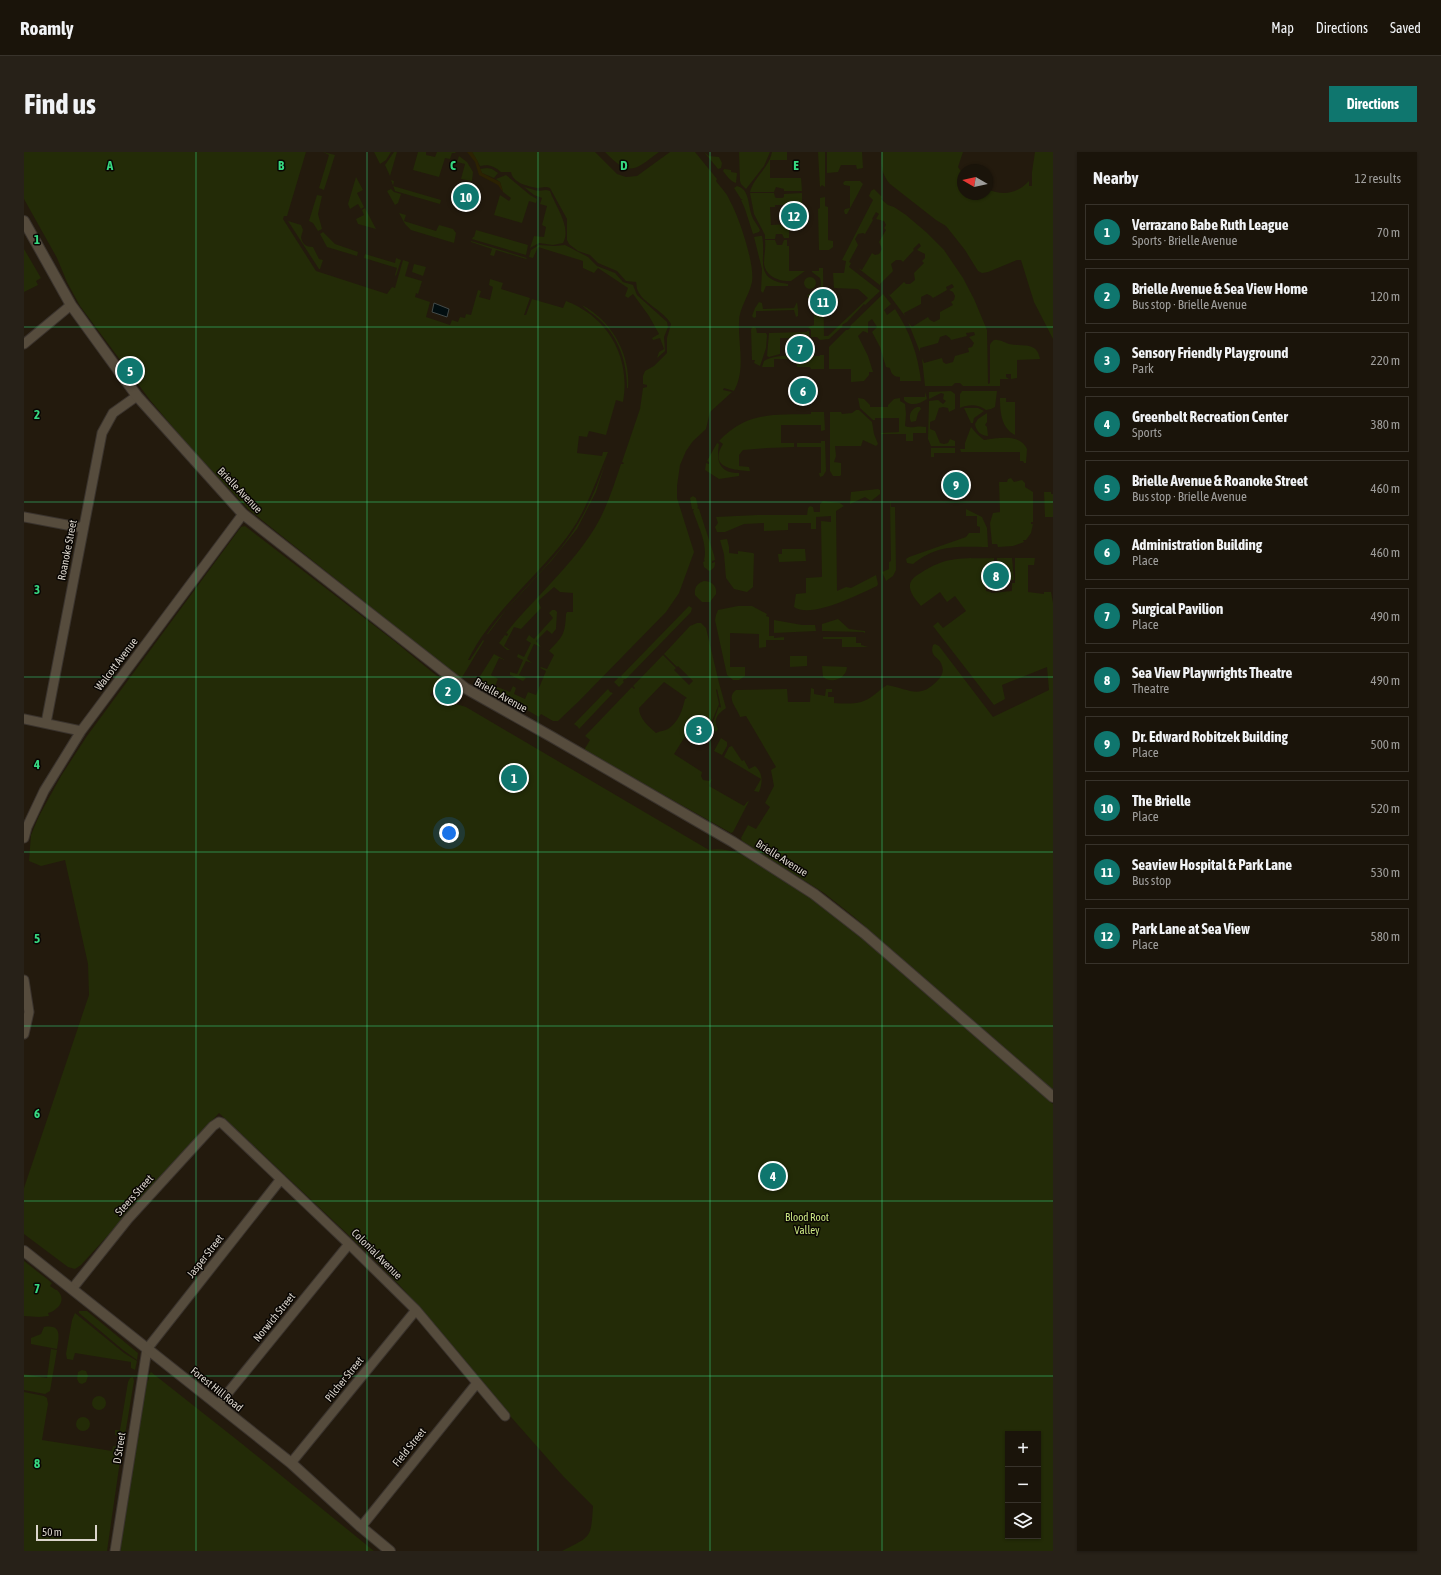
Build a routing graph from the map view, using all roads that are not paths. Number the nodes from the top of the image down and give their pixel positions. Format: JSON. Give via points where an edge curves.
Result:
{"nodes":[{"id":1,"x":24,"y":221,"type":"edge"},
{"id":2,"x":71,"y":305,"type":"junction"},
{"id":3,"x":24,"y":344,"type":"edge"},
{"id":4,"x":137,"y":396,"type":"junction"},
{"id":5,"x":243,"y":514,"type":"junction"},
{"id":6,"x":24,"y":517,"type":"edge"},
{"id":7,"x":83,"y":528,"type":"junction"},
{"id":8,"x":24,"y":719,"type":"edge"},
{"id":9,"x":46,"y":723,"type":"junction"},
{"id":10,"x":81,"y":731,"type":"junction"},
{"id":11,"x":24,"y":838,"type":"edge"},
{"id":12,"x":24,"y":980,"type":"edge"},
{"id":13,"x":24,"y":1034,"type":"edge"},
{"id":14,"x":1053,"y":1097,"type":"edge"},
{"id":15,"x":219,"y":1122,"type":"joint"},
{"id":16,"x":281,"y":1179,"type":"junction"},
{"id":17,"x":349,"y":1244,"type":"junction"},
{"id":18,"x":24,"y":1251,"type":"edge"},
{"id":19,"x":72,"y":1289,"type":"junction"},
{"id":20,"x":416,"y":1310,"type":"junction"},
{"id":21,"x":147,"y":1348,"type":"junction"},
{"id":22,"x":477,"y":1383,"type":"junction"},
{"id":23,"x":218,"y":1405,"type":"junction"},
{"id":24,"x":505,"y":1416,"type":"dead end"},
{"id":25,"x":291,"y":1463,"type":"junction"},
{"id":26,"x":361,"y":1527,"type":"junction"},
{"id":27,"x":115,"y":1551,"type":"edge"},
{"id":28,"x":390,"y":1551,"type":"edge"}],
"edges":[{"from":1,"to":2,"type":"street","name":"Brielle Avenue"},
{"from":2,"to":3,"type":"street"},
{"from":2,"to":4,"type":"street","name":"Brielle Avenue"},
{"from":4,"to":5,"type":"street","name":"Brielle Avenue"},
{"from":4,"to":7,"type":"street","name":"Roanoke Street","via":[[113,413],[102,433]]},
{"from":5,"to":10,"type":"street","name":"Walcott Avenue"},
{"from":5,"to":14,"type":"street","name":"Brielle Avenue","via":[[465,688],[733,842],[814,894],[864,933]]},
{"from":6,"to":7,"type":"street"},
{"from":7,"to":9,"type":"street","name":"Roanoke Street"},
{"from":8,"to":9,"type":"street"},
{"from":9,"to":10,"type":"street"},
{"from":10,"to":11,"type":"street","name":"Walcott Avenue","via":[[44,791]]},
{"from":12,"to":13,"type":"street","via":[[30,1012]]},
{"from":15,"to":16,"type":"street","name":"Colonial Avenue"},
{"from":15,"to":19,"type":"street","name":"Steers Street","via":[[128,1219]]},
{"from":16,"to":17,"type":"street","name":"Colonial Avenue"},
{"from":16,"to":21,"type":"street","name":"Jasper Street"},
{"from":17,"to":20,"type":"street","name":"Colonial Avenue"},
{"from":17,"to":23,"type":"street","name":"Norwich Street"},
{"from":18,"to":19,"type":"street","name":"Forest Hill Road"},
{"from":19,"to":21,"type":"street","name":"Forest Hill Road"},
{"from":20,"to":22,"type":"street","name":"Colonial Avenue"},
{"from":20,"to":25,"type":"street","name":"Pilcher Street"},
{"from":21,"to":23,"type":"street","name":"Forest Hill Road"},
{"from":21,"to":27,"type":"street","name":"D Street"},
{"from":22,"to":24,"type":"street","name":"Colonial Avenue"},
{"from":22,"to":26,"type":"street","name":"Field Street"},
{"from":23,"to":25,"type":"street","name":"Forest Hill Road"},
{"from":25,"to":26,"type":"street","name":"Forest Hill Road"},
{"from":26,"to":28,"type":"street","name":"Forest Hill Road"}]}
